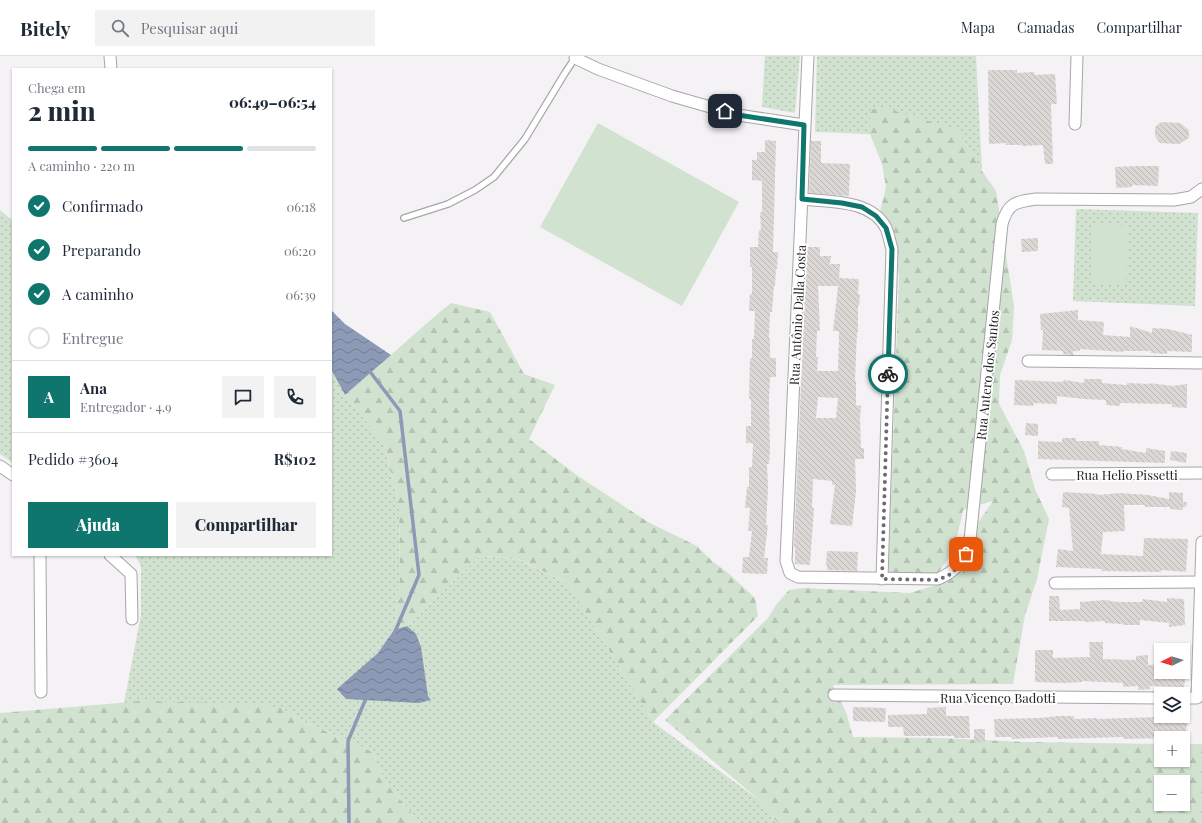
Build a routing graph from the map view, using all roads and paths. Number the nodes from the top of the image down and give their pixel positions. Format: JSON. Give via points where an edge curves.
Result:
{"nodes":[{"id":1,"x":110,"y":56,"type":"edge"},
{"id":2,"x":808,"y":56,"type":"edge"},
{"id":3,"x":1077,"y":56,"type":"edge"},
{"id":4,"x":576,"y":57,"type":"edge"},
{"id":5,"x":111,"y":68,"type":"edge"},
{"id":6,"x":1075,"y":124,"type":"dead end"},
{"id":7,"x":804,"y":125,"type":"junction"},
{"id":8,"x":1202,"y":189,"type":"edge"},
{"id":9,"x":802,"y":199,"type":"junction"},
{"id":10,"x":404,"y":218,"type":"dead end"},
{"id":11,"x":1028,"y":361,"type":"dead end"},
{"id":12,"x":1202,"y":363,"type":"edge"},
{"id":13,"x":0,"y":466,"type":"edge"},
{"id":14,"x":1202,"y":473,"type":"edge"},
{"id":15,"x":12,"y":474,"type":"edge"},
{"id":16,"x":1052,"y":474,"type":"dead end"},
{"id":17,"x":1202,"y":542,"type":"edge"},
{"id":18,"x":40,"y":556,"type":"edge"},
{"id":19,"x":111,"y":556,"type":"edge"},
{"id":20,"x":790,"y":573,"type":"joint"},
{"id":21,"x":882,"y":579,"type":"junction"},
{"id":22,"x":1201,"y":582,"type":"junction"},
{"id":23,"x":1055,"y":583,"type":"dead end"},
{"id":24,"x":132,"y":619,"type":"dead end"},
{"id":25,"x":41,"y":692,"type":"dead end"},
{"id":26,"x":834,"y":696,"type":"dead end"},
{"id":27,"x":1154,"y":698,"type":"edge"},
{"id":28,"x":1190,"y":698,"type":"edge"}],
"edges":[{"from":1,"to":5,"type":"street"},
{"from":2,"to":7,"type":"street","name":"Rua Antônio Dalla Costa"},
{"from":3,"to":6,"type":"street"},
{"from":4,"to":7,"type":"street","via":[[598,69],[672,96],[738,115]]},
{"from":4,"to":10,"type":"lane","via":[[525,139],[494,177],[448,204]]},
{"from":7,"to":9,"type":"street","name":"Rua Antônio Dalla Costa"},
{"from":8,"to":21,"type":"street","name":"Rua Antero dos Santos","via":[[1191,197],[1174,200],[1036,199],[1012,204],[1002,224],[970,540],[966,554],[951,574],[938,580]]},
{"from":9,"to":20,"type":"street","name":"Rua Antônio Dalla Costa","via":[[786,562]]},
{"from":9,"to":21,"type":"street","via":[[862,207],[876,216],[886,228],[892,249]]},
{"from":11,"to":12,"type":"street"},
{"from":13,"to":15,"type":"street"},
{"from":14,"to":16,"type":"street","name":"Rua Helio Pissetti"},
{"from":17,"to":22,"type":"street"},
{"from":18,"to":25,"type":"street"},
{"from":19,"to":24,"type":"street","via":[[131,574]]},
{"from":20,"to":21,"type":"street","name":"Rua Antero dos Santos","via":[[798,577]]},
{"from":22,"to":23,"type":"street"},
{"from":22,"to":28,"type":"street","via":[[1197,698]]},
{"from":26,"to":27,"type":"street","name":"Rua Vicenço Badotti"}]}
